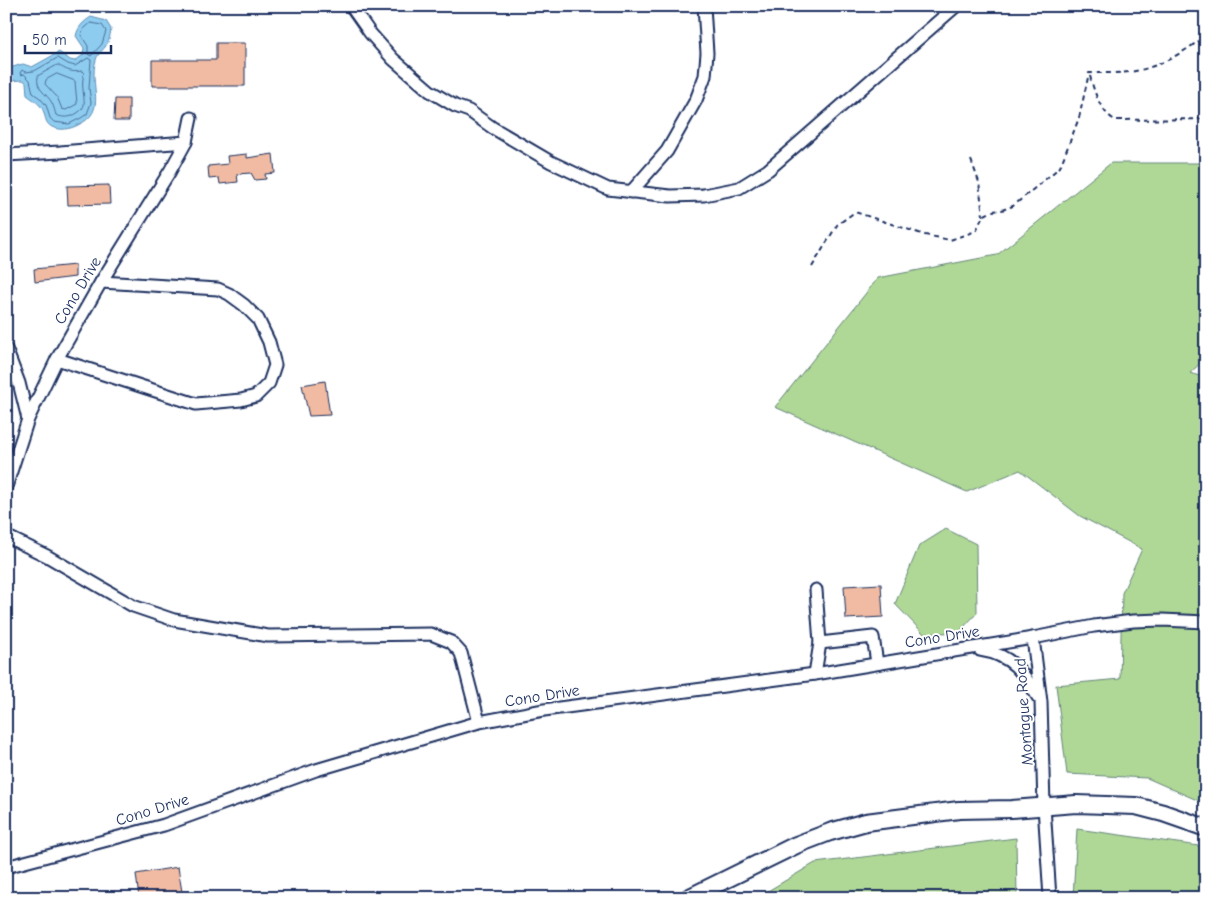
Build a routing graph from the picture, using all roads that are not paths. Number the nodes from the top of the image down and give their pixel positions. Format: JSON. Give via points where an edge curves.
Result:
{"nodes":[{"id":1,"x":351,"y":6,"type":"edge"},
{"id":2,"x":704,"y":6,"type":"edge"},
{"id":3,"x":956,"y":6,"type":"edge"},
{"id":4,"x":192,"y":118,"type":"dead end"},
{"id":5,"x":186,"y":142,"type":"junction"},
{"id":6,"x":6,"y":154,"type":"edge"},
{"id":7,"x":632,"y":192,"type":"junction"},
{"id":8,"x":101,"y":282,"type":"junction"},
{"id":9,"x":6,"y":349,"type":"edge"},
{"id":10,"x":57,"y":359,"type":"junction"},
{"id":11,"x":28,"y":419,"type":"junction"},
{"id":12,"x":6,"y":487,"type":"edge"},
{"id":13,"x":6,"y":538,"type":"edge"},
{"id":14,"x":816,"y":590,"type":"dead end"},
{"id":15,"x":1206,"y":622,"type":"edge"},
{"id":16,"x":1033,"y":638,"type":"junction"},
{"id":17,"x":820,"y":643,"type":"junction"},
{"id":18,"x":971,"y":648,"type":"junction"},
{"id":19,"x":877,"y":663,"type":"junction"},
{"id":20,"x":815,"y":674,"type":"junction"},
{"id":21,"x":1041,"y":702,"type":"junction"},
{"id":22,"x":479,"y":722,"type":"junction"},
{"id":23,"x":1044,"y":806,"type":"junction"},
{"id":24,"x":1206,"y":828,"type":"edge"},
{"id":25,"x":6,"y":867,"type":"edge"},
{"id":26,"x":1050,"y":893,"type":"edge"},
{"id":27,"x":688,"y":898,"type":"edge"}],
"edges":[{"from":1,"to":7,"type":"street","via":[[387,52],[430,91],[551,162],[608,189]]},
{"from":2,"to":7,"type":"street","via":[[705,76],[696,100],[666,152]]},
{"from":3,"to":7,"type":"street","via":[[768,170],[739,188],[704,195]]},
{"from":4,"to":5,"type":"street","name":"Cono Drive"},
{"from":5,"to":6,"type":"street"},
{"from":5,"to":8,"type":"street","name":"Cono Drive"},
{"from":8,"to":10,"type":"street","name":"Cono Drive"},
{"from":8,"to":10,"type":"street","via":[[218,289],[229,294],[258,319],[274,365],[269,383],[256,396],[196,404]]},
{"from":9,"to":11,"type":"street"},
{"from":10,"to":11,"type":"street","name":"Cono Drive"},
{"from":11,"to":12,"type":"street","name":"Cono Drive"},
{"from":13,"to":22,"type":"street","via":[[47,556],[133,606],[174,620],[268,636],[431,634],[450,642],[461,653]]},
{"from":14,"to":17,"type":"street"},
{"from":15,"to":16,"type":"street","name":"Montague Road","via":[[1133,621]]},
{"from":16,"to":18,"type":"street","name":"Cono Drive"},
{"from":16,"to":21,"type":"street","name":"Montague Road"},
{"from":17,"to":19,"type":"street","via":[[873,638]]},
{"from":17,"to":20,"type":"street"},
{"from":18,"to":19,"type":"street","name":"Cono Drive"},
{"from":18,"to":21,"type":"street","via":[[991,652],[1013,663],[1024,674]]},
{"from":19,"to":20,"type":"street","name":"Cono Drive"},
{"from":20,"to":22,"type":"street","name":"Cono Drive","via":[[544,710]]},
{"from":21,"to":23,"type":"street","name":"Montague Road"},
{"from":22,"to":25,"type":"street","name":"Cono Drive","via":[[316,770],[164,825]]},
{"from":23,"to":24,"type":"highway","via":[[1136,806]]},
{"from":23,"to":26,"type":"street","name":"Montague Road"},
{"from":23,"to":27,"type":"highway","via":[[959,810],[866,822],[796,845]]}]}
